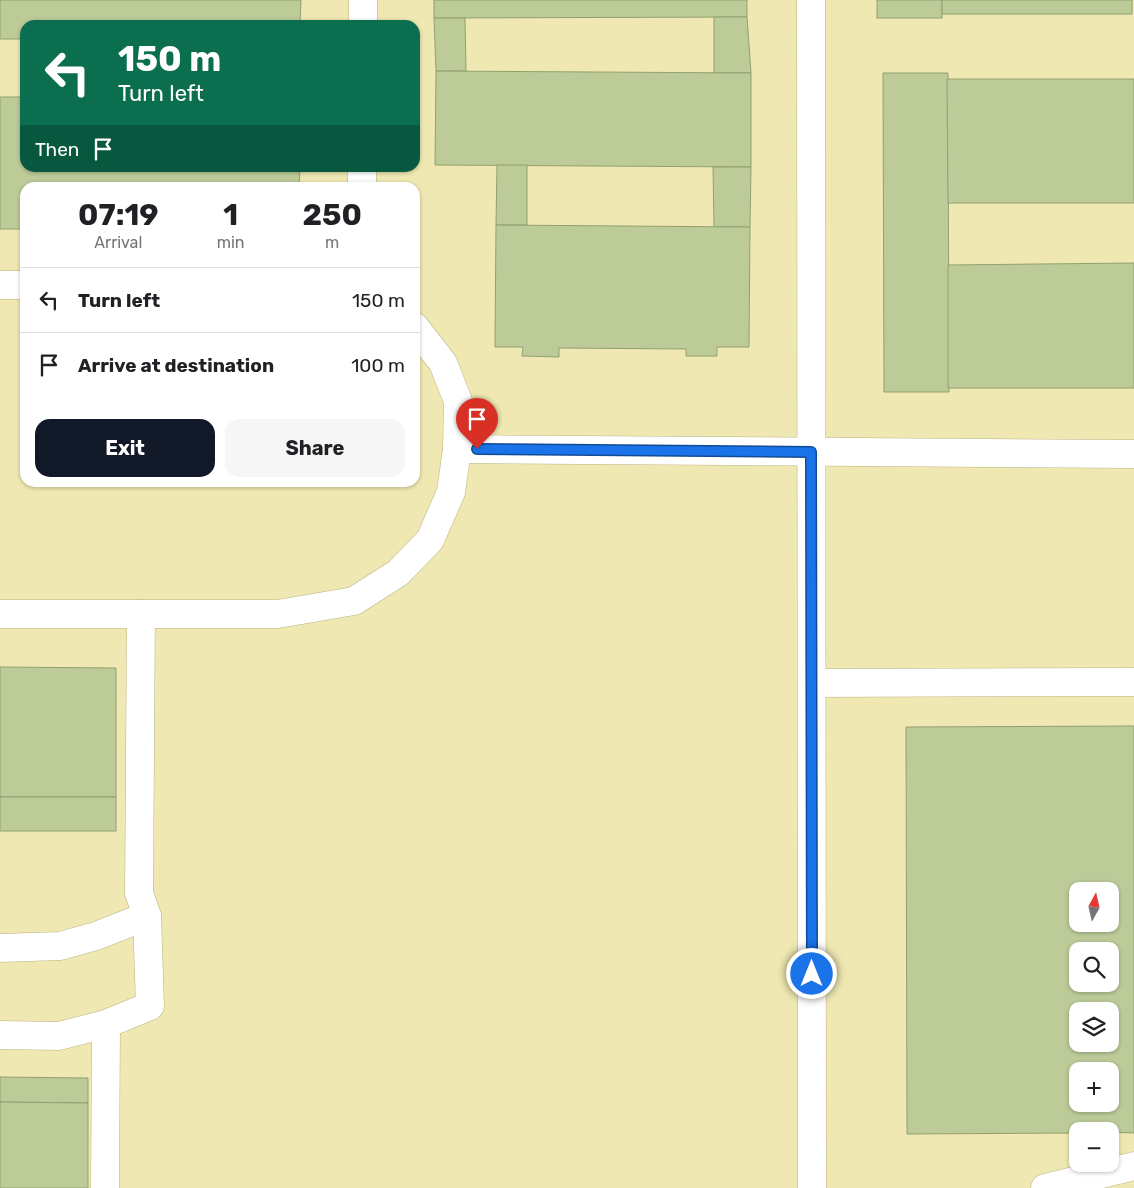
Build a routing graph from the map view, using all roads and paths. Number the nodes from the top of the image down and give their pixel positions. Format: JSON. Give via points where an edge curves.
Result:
{"nodes":[{"id":1,"x":363,"y":0,"type":"edge"},
{"id":2,"x":811,"y":0,"type":"edge"},
{"id":3,"x":363,"y":20,"type":"edge"},
{"id":4,"x":0,"y":285,"type":"edge"},
{"id":5,"x":20,"y":285,"type":"edge"},
{"id":6,"x":420,"y":333,"type":"edge"},
{"id":7,"x":457,"y":449,"type":"junction"},
{"id":8,"x":811,"y":452,"type":"junction"},
{"id":9,"x":1134,"y":454,"type":"edge"},
{"id":10,"x":0,"y":614,"type":"edge"},
{"id":11,"x":141,"y":614,"type":"junction"},
{"id":12,"x":1134,"y":682,"type":"edge"},
{"id":13,"x":812,"y":683,"type":"junction"},
{"id":14,"x":147,"y":916,"type":"junction"},
{"id":15,"x":0,"y":948,"type":"edge"},
{"id":16,"x":106,"y":1024,"type":"junction"},
{"id":17,"x":0,"y":1035,"type":"edge"},
{"id":18,"x":1134,"y":1166,"type":"edge"},
{"id":19,"x":105,"y":1188,"type":"edge"},
{"id":20,"x":812,"y":1188,"type":"edge"},
{"id":21,"x":1045,"y":1188,"type":"edge"}],
"edges":[{"from":1,"to":3,"type":"lane"},
{"from":2,"to":8,"type":"lane"},
{"from":4,"to":5,"type":"lane"},
{"from":6,"to":7,"type":"lane","via":[[443,363],[458,401]]},
{"from":7,"to":8,"type":"lane"},
{"from":7,"to":11,"type":"lane","via":[[451,492],[430,540],[398,573],[354,601],[278,614]]},
{"from":8,"to":9,"type":"lane"},
{"from":8,"to":13,"type":"lane"},
{"from":10,"to":11,"type":"lane"},
{"from":11,"to":14,"type":"lane","via":[[139,893]]},
{"from":12,"to":13,"type":"lane"},
{"from":13,"to":20,"type":"lane"},
{"from":14,"to":15,"type":"lane","via":[[60,946]]},
{"from":14,"to":16,"type":"lane","via":[[150,1006]]},
{"from":16,"to":17,"type":"lane","via":[[59,1036]]},
{"from":16,"to":19,"type":"lane"},
{"from":18,"to":21,"type":"lane"}]}
